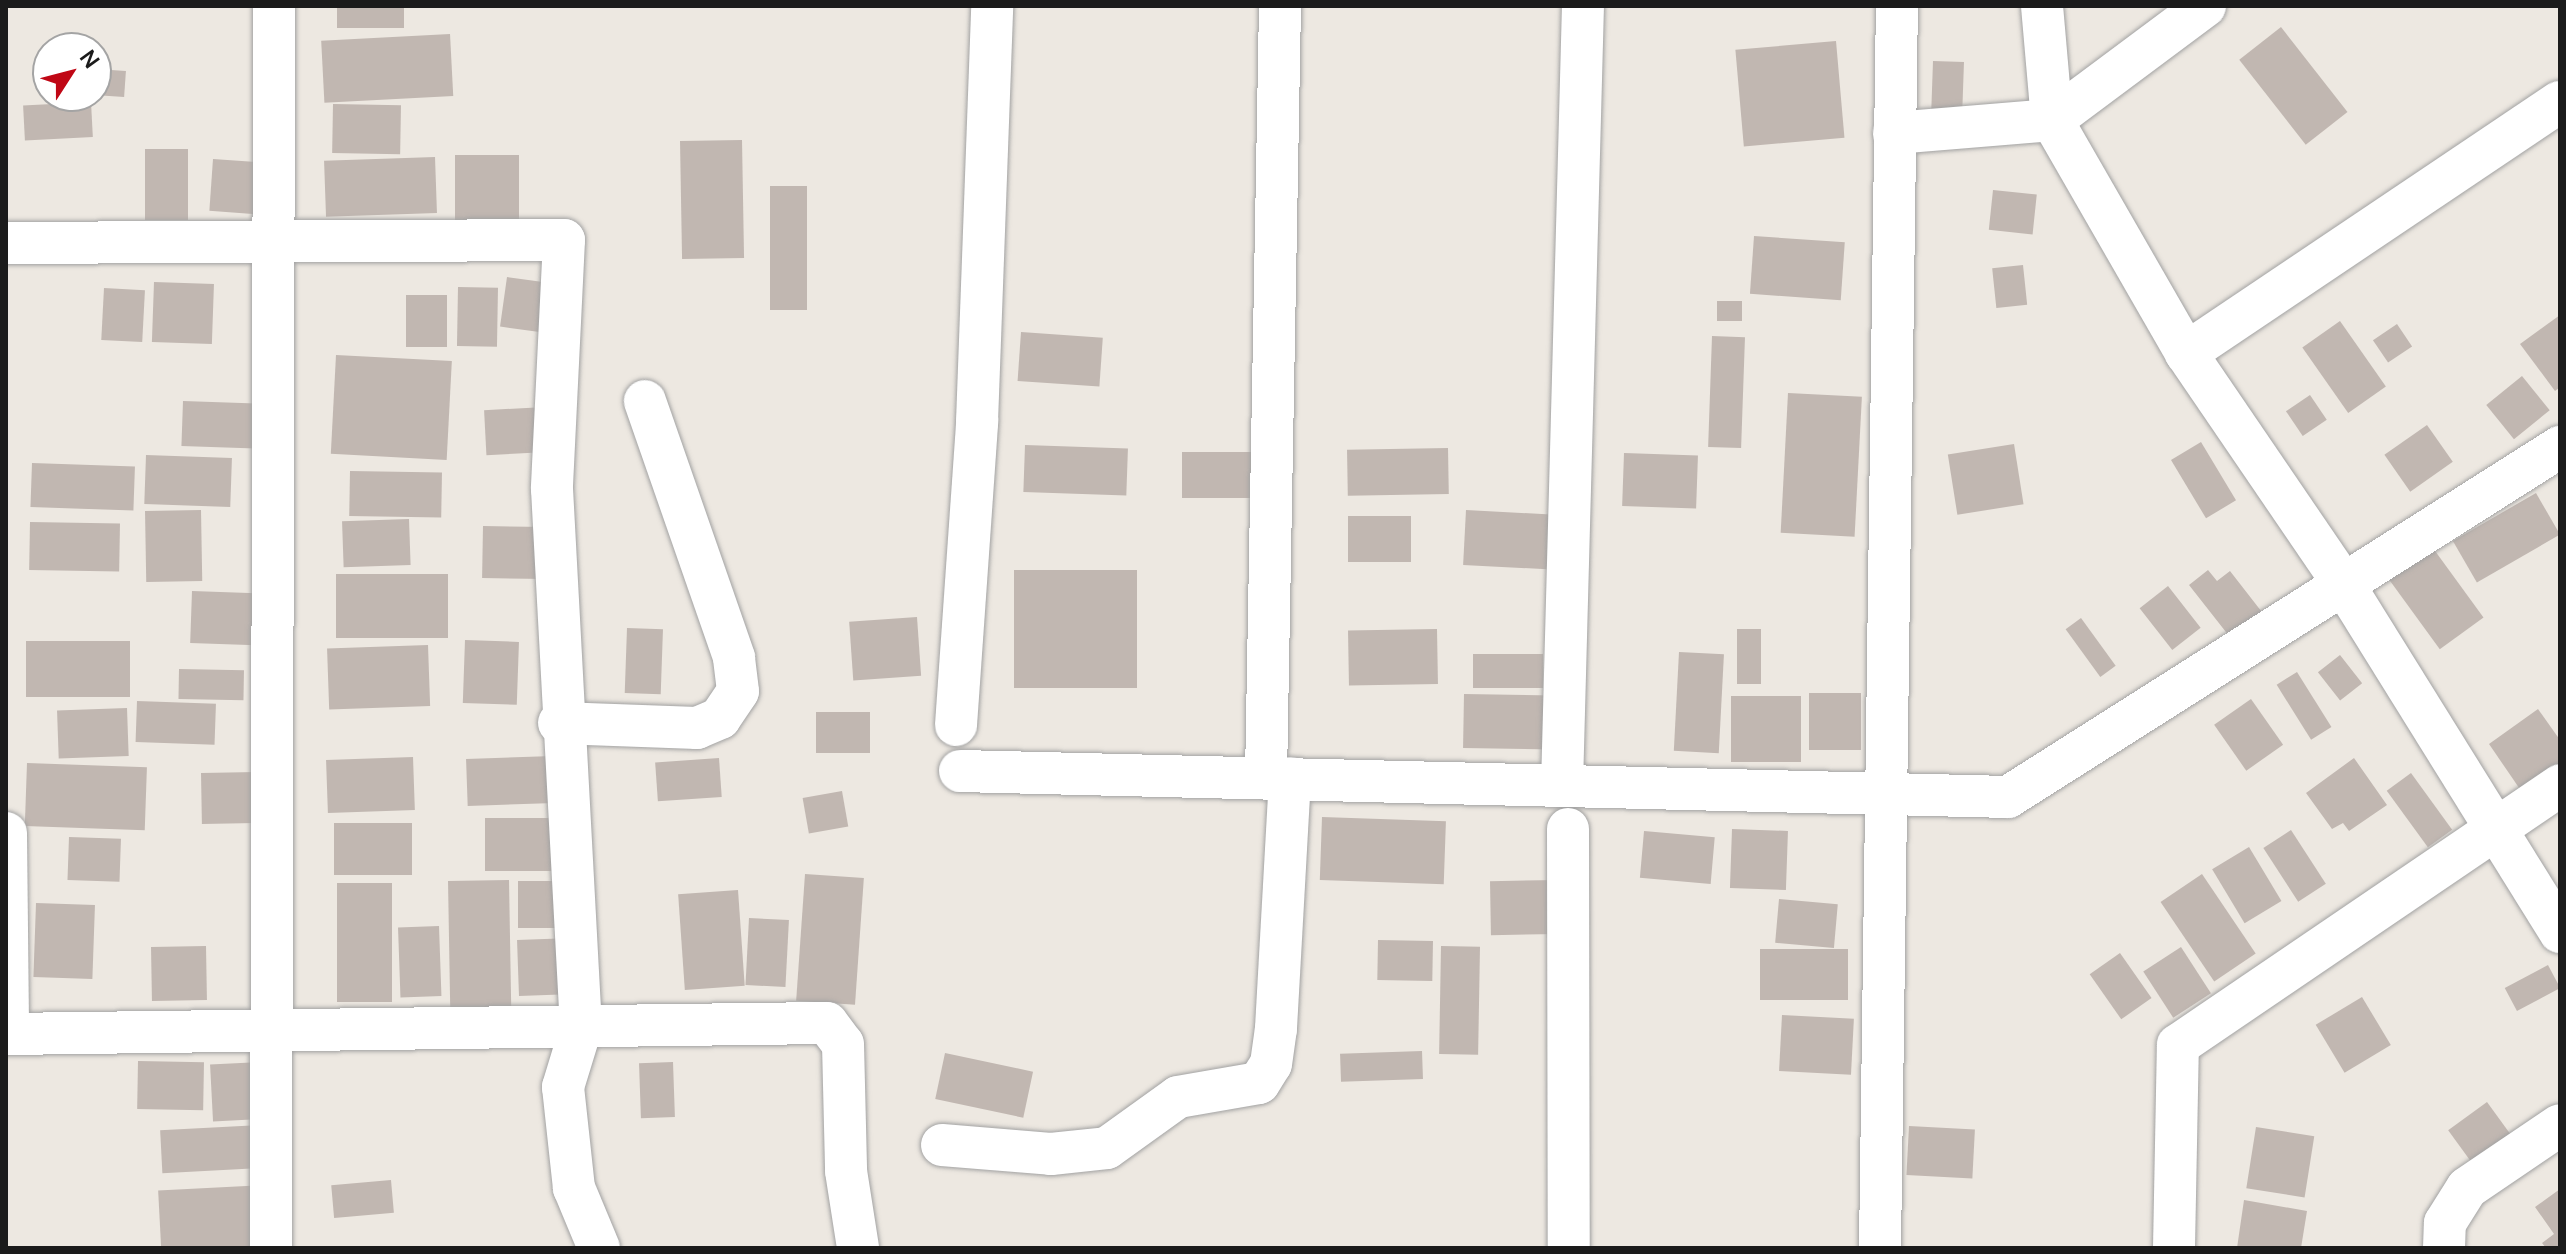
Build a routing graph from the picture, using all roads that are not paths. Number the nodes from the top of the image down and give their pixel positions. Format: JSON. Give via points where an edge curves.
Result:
{"nodes":[{"id":1,"x":274,"y":6,"type":"edge"},
{"id":2,"x":992,"y":6,"type":"edge"},
{"id":3,"x":1280,"y":6,"type":"edge"},
{"id":4,"x":1583,"y":6,"type":"edge"},
{"id":5,"x":1897,"y":6,"type":"edge"},
{"id":6,"x":2042,"y":6,"type":"edge"},
{"id":7,"x":2205,"y":6,"type":"edge"},
{"id":8,"x":2560,"y":102,"type":"edge"},
{"id":9,"x":2052,"y":120,"type":"junction"},
{"id":10,"x":1894,"y":133,"type":"junction"},
{"id":11,"x":271,"y":242,"type":"junction"},
{"id":12,"x":6,"y":243,"type":"edge"},
{"id":13,"x":2186,"y":353,"type":"junction"},
{"id":14,"x":645,"y":401,"type":"dead end"},
{"id":15,"x":2560,"y":447,"type":"edge"},
{"id":16,"x":2344,"y":585,"type":"junction"},
{"id":17,"x":559,"y":723,"type":"junction"},
{"id":18,"x":956,"y":725,"type":"dead end"},
{"id":19,"x":960,"y":771,"type":"dead end"},
{"id":20,"x":1278,"y":778,"type":"junction"},
{"id":21,"x":2560,"y":785,"type":"edge"},
{"id":22,"x":1562,"y":786,"type":"junction"},
{"id":23,"x":1888,"y":792,"type":"junction"},
{"id":24,"x":1568,"y":829,"type":"dead end"},
{"id":25,"x":2493,"y":829,"type":"junction"},
{"id":26,"x":6,"y":833,"type":"edge"},
{"id":27,"x":2560,"y":932,"type":"edge"},
{"id":28,"x":581,"y":1028,"type":"junction"},
{"id":29,"x":272,"y":1032,"type":"junction"},
{"id":30,"x":7,"y":1034,"type":"edge"},
{"id":31,"x":2560,"y":1125,"type":"edge"},
{"id":32,"x":942,"y":1145,"type":"dead end"},
{"id":33,"x":271,"y":1248,"type":"edge"},
{"id":34,"x":599,"y":1248,"type":"edge"},
{"id":35,"x":858,"y":1248,"type":"edge"},
{"id":36,"x":1569,"y":1248,"type":"edge"},
{"id":37,"x":1880,"y":1248,"type":"edge"},
{"id":38,"x":2174,"y":1248,"type":"edge"},
{"id":39,"x":2444,"y":1248,"type":"edge"}],
"edges":[{"from":1,"to":11,"type":"street"},
{"from":2,"to":18,"type":"street","via":[[978,406]]},
{"from":3,"to":20,"type":"street"},
{"from":4,"to":22,"type":"street"},
{"from":5,"to":10,"type":"street"},
{"from":6,"to":9,"type":"street"},
{"from":7,"to":9,"type":"street"},
{"from":8,"to":13,"type":"street"},
{"from":9,"to":10,"type":"street"},
{"from":9,"to":13,"type":"street"},
{"from":10,"to":23,"type":"street"},
{"from":11,"to":12,"type":"street"},
{"from":11,"to":17,"type":"street","via":[[564,240],[552,489]]},
{"from":11,"to":29,"type":"street"},
{"from":13,"to":16,"type":"street"},
{"from":14,"to":17,"type":"street","via":[[734,657],[738,691],[720,718],[697,728]]},
{"from":15,"to":16,"type":"street"},
{"from":16,"to":23,"type":"street","via":[[2008,797]]},
{"from":16,"to":25,"type":"street"},
{"from":17,"to":28,"type":"street"},
{"from":19,"to":20,"type":"street"},
{"from":20,"to":22,"type":"street"},
{"from":20,"to":32,"type":"street","via":[[1276,1028],[1271,1064],[1259,1083],[1178,1097],[1107,1148],[1051,1154]]},
{"from":21,"to":25,"type":"street"},
{"from":22,"to":23,"type":"street"},
{"from":23,"to":37,"type":"street"},
{"from":24,"to":36,"type":"street"},
{"from":25,"to":27,"type":"street"},
{"from":25,"to":38,"type":"street","via":[[2178,1045]]},
{"from":26,"to":30,"type":"street"},
{"from":28,"to":29,"type":"street"},
{"from":28,"to":34,"type":"street","via":[[563,1087],[574,1188]]},
{"from":28,"to":35,"type":"street","via":[[827,1023],[843,1044],[846,1171]]},
{"from":29,"to":30,"type":"street"},
{"from":29,"to":33,"type":"street"},
{"from":31,"to":39,"type":"street","via":[[2467,1188],[2445,1223]]}]}
